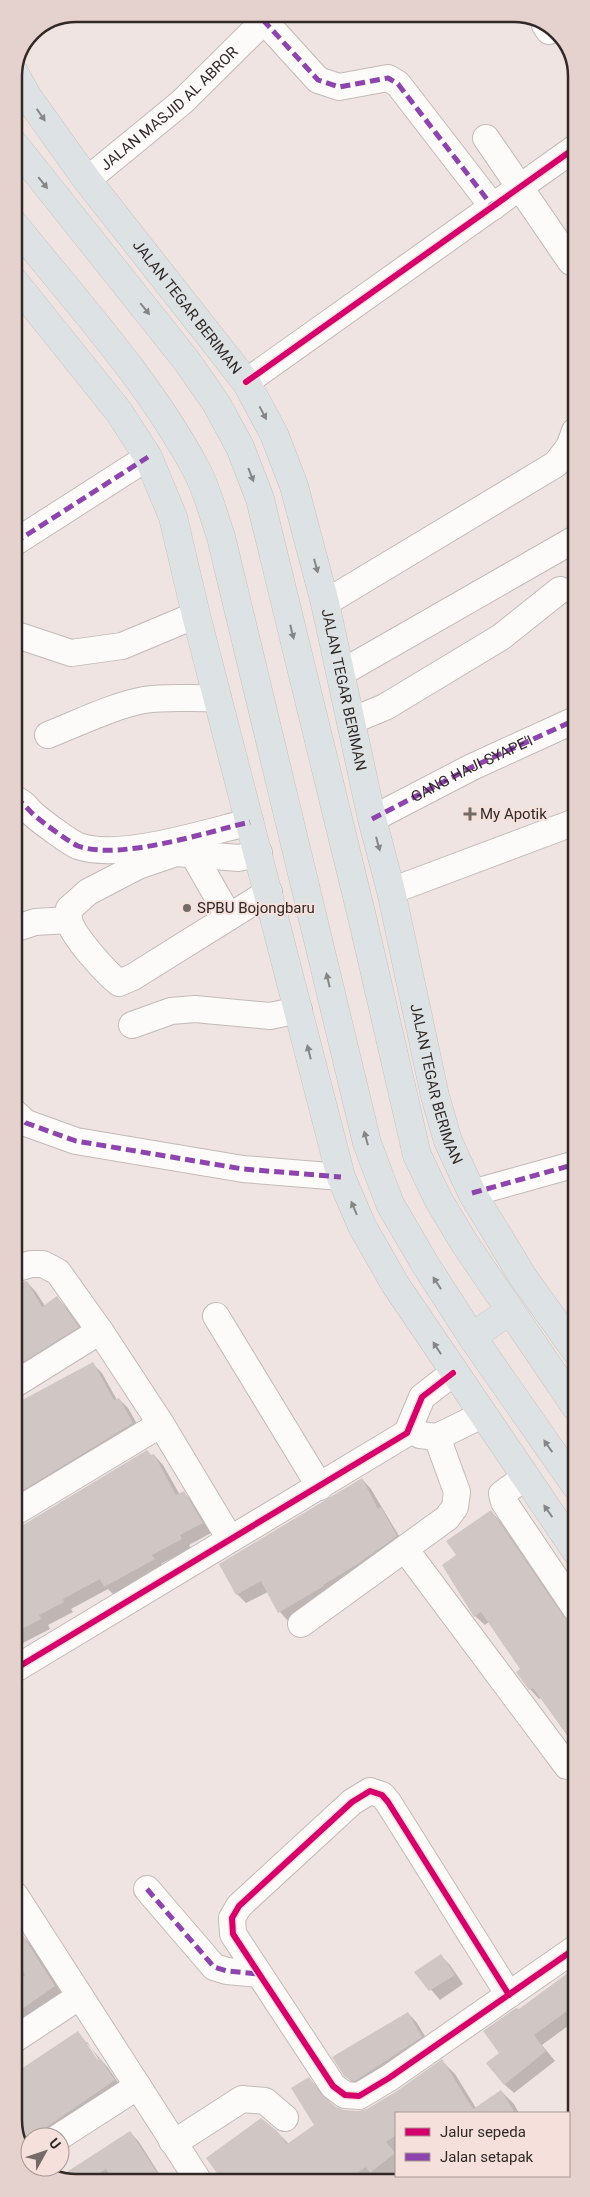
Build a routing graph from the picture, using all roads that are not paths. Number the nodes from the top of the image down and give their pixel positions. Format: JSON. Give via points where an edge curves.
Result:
{"nodes":[{"id":1,"x":259,"y":22,"type":"edge"},
{"id":2,"x":269,"y":22,"type":"edge"},
{"id":3,"x":22,"y":87,"type":"edge"},
{"id":4,"x":486,"y":138,"type":"dead end"},
{"id":5,"x":568,"y":153,"type":"edge"},
{"id":6,"x":22,"y":154,"type":"edge"},
{"id":7,"x":88,"y":180,"type":"junction"},
{"id":8,"x":521,"y":187,"type":"junction"},
{"id":9,"x":493,"y":207,"type":"junction"},
{"id":10,"x":22,"y":234,"type":"edge"},
{"id":11,"x":568,"y":258,"type":"edge"},
{"id":12,"x":57,"y":278,"type":"junction"},
{"id":13,"x":22,"y":291,"type":"edge"},
{"id":14,"x":69,"y":349,"type":"junction"},
{"id":15,"x":246,"y":382,"type":"junction"},
{"id":16,"x":568,"y":448,"type":"edge"},
{"id":17,"x":148,"y":457,"type":"junction"},
{"id":18,"x":22,"y":538,"type":"edge"},
{"id":19,"x":568,"y":543,"type":"edge"},
{"id":20,"x":560,"y":590,"type":"dead end"},
{"id":21,"x":325,"y":603,"type":"junction"},
{"id":22,"x":196,"y":616,"type":"junction"},
{"id":23,"x":22,"y":637,"type":"edge"},
{"id":24,"x":341,"y":673,"type":"junction"},
{"id":25,"x":218,"y":698,"type":"junction"},
{"id":26,"x":351,"y":721,"type":"junction"},
{"id":27,"x":568,"y":723,"type":"edge"},
{"id":28,"x":48,"y":735,"type":"dead end"},
{"id":29,"x":22,"y":801,"type":"edge"},
{"id":30,"x":372,"y":819,"type":"junction"},
{"id":31,"x":250,"y":822,"type":"junction"},
{"id":32,"x":568,"y":826,"type":"edge"},
{"id":33,"x":259,"y":853,"type":"junction"},
{"id":34,"x":193,"y":854,"type":"junction"},
{"id":35,"x":269,"y":892,"type":"junction"},
{"id":36,"x":393,"y":903,"type":"junction"},
{"id":37,"x":229,"y":917,"type":"junction"},
{"id":38,"x":69,"y":920,"type":"junction"},
{"id":39,"x":363,"y":921,"type":"junction"},
{"id":40,"x":22,"y":926,"type":"edge"},
{"id":41,"x":317,"y":933,"type":"junction"},
{"id":42,"x":282,"y":943,"type":"junction"},
{"id":43,"x":299,"y":1010,"type":"junction"},
{"id":44,"x":132,"y":1025,"type":"dead end"},
{"id":45,"x":22,"y":1119,"type":"edge"},
{"id":46,"x":568,"y":1166,"type":"edge"},
{"id":47,"x":341,"y":1177,"type":"junction"},
{"id":48,"x":472,"y":1193,"type":"junction"},
{"id":49,"x":22,"y":1267,"type":"edge"},
{"id":50,"x":509,"y":1312,"type":"junction"},
{"id":51,"x":216,"y":1316,"type":"dead end"},
{"id":52,"x":100,"y":1331,"type":"junction"},
{"id":53,"x":472,"y":1337,"type":"junction"},
{"id":54,"x":568,"y":1340,"type":"edge"},
{"id":55,"x":453,"y":1373,"type":"junction"},
{"id":56,"x":22,"y":1380,"type":"edge"},
{"id":57,"x":568,"y":1396,"type":"edge"},
{"id":58,"x":482,"y":1415,"type":"junction"},
{"id":59,"x":161,"y":1424,"type":"junction"},
{"id":60,"x":407,"y":1433,"type":"junction"},
{"id":61,"x":437,"y":1437,"type":"junction"},
{"id":62,"x":568,"y":1475,"type":"edge"},
{"id":63,"x":525,"y":1477,"type":"junction"},
{"id":64,"x":320,"y":1486,"type":"junction"},
{"id":65,"x":22,"y":1508,"type":"edge"},
{"id":66,"x":568,"y":1539,"type":"edge"},
{"id":67,"x":230,"y":1540,"type":"junction"},
{"id":68,"x":405,"y":1549,"type":"junction"},
{"id":69,"x":568,"y":1597,"type":"edge"},
{"id":70,"x":301,"y":1624,"type":"dead end"},
{"id":71,"x":22,"y":1665,"type":"edge"},
{"id":72,"x":567,"y":1766,"type":"dead end"},
{"id":73,"x":148,"y":1889,"type":"dead end"},
{"id":74,"x":22,"y":1909,"type":"edge"},
{"id":75,"x":568,"y":1954,"type":"edge"},
{"id":76,"x":260,"y":1974,"type":"junction"},
{"id":77,"x":509,"y":1995,"type":"junction"},
{"id":78,"x":80,"y":1996,"type":"junction"},
{"id":79,"x":22,"y":2033,"type":"edge"},
{"id":80,"x":138,"y":2086,"type":"junction"},
{"id":81,"x":285,"y":2118,"type":"dead end"},
{"id":82,"x":70,"y":2130,"type":"edge"},
{"id":83,"x":172,"y":2140,"type":"junction"},
{"id":84,"x":189,"y":2174,"type":"edge"}],
"edges":[{"from":1,"to":7,"type":"street","name":"JALAN MASJID AL ABROR","via":[[228,59],[182,102]]},
{"from":2,"to":9,"type":"street","via":[[318,80],[339,87],[388,78],[398,84]]},
{"from":3,"to":7,"type":"main road","name":"JALAN TEGAR BERIMAN","one_way":true},
{"from":4,"to":8,"type":"street"},
{"from":5,"to":8,"type":"street"},
{"from":6,"to":39,"type":"main road","one_way":true,"via":[[186,360],[216,403],[240,447],[260,499]]},
{"from":7,"to":15,"type":"main road","name":"JALAN TEGAR BERIMAN"},
{"from":8,"to":9,"type":"street"},
{"from":8,"to":11,"type":"street"},
{"from":9,"to":15,"type":"street"},
{"from":10,"to":12,"type":"main road"},
{"from":12,"to":14,"type":"main road"},
{"from":12,"to":41,"type":"main road","via":[[135,373],[161,409],[197,471],[221,536]]},
{"from":13,"to":14,"type":"main road"},
{"from":14,"to":17,"type":"main road","via":[[119,412]]},
{"from":15,"to":21,"type":"main road","name":"JALAN TEGAR BERIMAN","one_way":true,"via":[[274,434],[294,486]]},
{"from":16,"to":21,"type":"street","via":[[556,464]]},
{"from":17,"to":18,"type":"street"},
{"from":17,"to":22,"type":"main road","via":[[173,517]]},
{"from":19,"to":24,"type":"street"},
{"from":20,"to":26,"type":"street","via":[[501,637],[384,707]]},
{"from":21,"to":24,"type":"main road","name":"JALAN TEGAR BERIMAN"},
{"from":22,"to":23,"type":"street","via":[[122,646],[72,653]]},
{"from":22,"to":25,"type":"main road"},
{"from":24,"to":26,"type":"main road","name":"JALAN TEGAR BERIMAN"},
{"from":25,"to":28,"type":"street","via":[[142,700]]},
{"from":25,"to":31,"type":"main road"},
{"from":26,"to":30,"type":"main road","name":"JALAN TEGAR BERIMAN"},
{"from":27,"to":30,"type":"street","name":"GANG HAJI SYAPE'I","via":[[472,767]]},
{"from":29,"to":31,"type":"street","via":[[34,815],[78,846],[110,851],[184,840]]},
{"from":30,"to":36,"type":"main road","name":"JALAN TEGAR BERIMAN","one_way":true},
{"from":31,"to":33,"type":"main road"},
{"from":32,"to":36,"type":"street"},
{"from":33,"to":34,"type":"street","via":[[240,858]]},
{"from":33,"to":35,"type":"main road"},
{"from":34,"to":37,"type":"street"},
{"from":34,"to":38,"type":"street","via":[[176,853],[138,866],[88,892],[69,909]]},
{"from":35,"to":37,"type":"street"},
{"from":35,"to":42,"type":"main road"},
{"from":36,"to":39,"type":"main road"},
{"from":36,"to":48,"type":"main road","name":"JALAN TEGAR BERIMAN","via":[[435,1096],[448,1141]]},
{"from":37,"to":38,"type":"street","via":[[119,983],[106,973]]},
{"from":38,"to":40,"type":"street","via":[[35,922]]},
{"from":39,"to":50,"type":"main road","via":[[417,1155],[438,1199]]},
{"from":41,"to":42,"type":"main road"},
{"from":53,"to":41,"type":"main road","one_way":true,"via":[[390,1204],[367,1144]]},
{"from":42,"to":43,"type":"main road"},
{"from":43,"to":44,"type":"street","via":[[270,1016],[195,1009],[171,1012]]},
{"from":47,"to":43,"type":"main road","one_way":true},
{"from":45,"to":47,"type":"street","via":[[76,1141],[243,1169]]},
{"from":46,"to":48,"type":"street"},
{"from":55,"to":47,"type":"main road","one_way":true,"via":[[395,1284],[362,1226]]},
{"from":48,"to":54,"type":"main road","name":"JALAN TEGAR BERIMAN","via":[[523,1277]]},
{"from":49,"to":52,"type":"street","via":[[43,1264],[58,1272]]},
{"from":50,"to":53,"type":"main road"},
{"from":50,"to":57,"type":"main road"},
{"from":51,"to":64,"type":"street"},
{"from":52,"to":56,"type":"street"},
{"from":52,"to":59,"type":"street"},
{"from":62,"to":53,"type":"main road","one_way":true},
{"from":55,"to":58,"type":"main road"},
{"from":55,"to":60,"type":"street","via":[[422,1398]]},
{"from":58,"to":61,"type":"street"},
{"from":58,"to":63,"type":"main road"},
{"from":59,"to":65,"type":"street"},
{"from":59,"to":67,"type":"street"},
{"from":60,"to":61,"type":"street"},
{"from":60,"to":64,"type":"street"},
{"from":61,"to":68,"type":"street","via":[[457,1492],[455,1507],[447,1518]]},
{"from":66,"to":63,"type":"main road","one_way":true},
{"from":63,"to":69,"type":"street","via":[[502,1494],[504,1502]]},
{"from":64,"to":67,"type":"street"},
{"from":67,"to":71,"type":"street"},
{"from":68,"to":70,"type":"street"},
{"from":68,"to":72,"type":"street"},
{"from":73,"to":76,"type":"street","via":[[214,1967]]},
{"from":74,"to":78,"type":"street"},
{"from":75,"to":77,"type":"street"},
{"from":76,"to":77,"type":"street","via":[[333,2086],[345,2095],[359,2096],[389,2078]]},
{"from":76,"to":77,"type":"street","via":[[233,1934],[232,1918],[239,1906],[352,1802],[370,1791],[382,1795],[388,1802]]},
{"from":78,"to":79,"type":"street"},
{"from":78,"to":80,"type":"street"},
{"from":80,"to":82,"type":"street"},
{"from":80,"to":83,"type":"street"},
{"from":81,"to":83,"type":"street","via":[[265,2101],[242,2099]]},
{"from":83,"to":84,"type":"street"}]}
